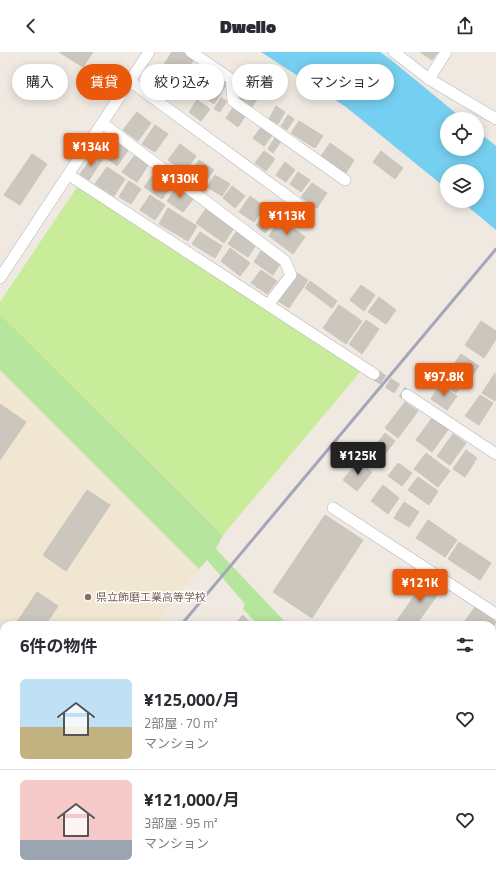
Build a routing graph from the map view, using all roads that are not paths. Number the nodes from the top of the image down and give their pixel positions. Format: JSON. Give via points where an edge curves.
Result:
{"nodes":[{"id":1,"x":149,"y":52,"type":"edge"},
{"id":2,"x":191,"y":52,"type":"edge"},
{"id":3,"x":394,"y":52,"type":"edge"},
{"id":4,"x":446,"y":52,"type":"edge"},
{"id":5,"x":132,"y":78,"type":"edge"},
{"id":6,"x":429,"y":79,"type":"junction"},
{"id":7,"x":132,"y":82,"type":"edge"},
{"id":8,"x":118,"y":100,"type":"edge"},
{"id":9,"x":496,"y":119,"type":"edge"},
{"id":10,"x":102,"y":124,"type":"junction"},
{"id":11,"x":69,"y":175,"type":"junction"},
{"id":12,"x":345,"y":180,"type":"dead end"},
{"id":13,"x":310,"y":212,"type":"dead end"},
{"id":14,"x":0,"y":278,"type":"edge"},
{"id":15,"x":268,"y":305,"type":"junction"},
{"id":16,"x":374,"y":374,"type":"tunnel mouth"},
{"id":17,"x":407,"y":395,"type":"tunnel mouth"},
{"id":18,"x":496,"y":454,"type":"edge"},
{"id":19,"x":333,"y":508,"type":"dead end"},
{"id":20,"x":496,"y":614,"type":"edge"}],
"edges":[{"from":1,"to":5,"type":"street"},
{"from":2,"to":12,"type":"street","via":[[230,79],[233,101]]},
{"from":3,"to":6,"type":"street"},
{"from":4,"to":6,"type":"street"},
{"from":6,"to":9,"type":"street"},
{"from":7,"to":13,"type":"street"},
{"from":8,"to":10,"type":"street"},
{"from":10,"to":11,"type":"street"},
{"from":10,"to":15,"type":"street","via":[[285,262],[291,275]]},
{"from":11,"to":14,"type":"street"},
{"from":11,"to":15,"type":"street"},
{"from":15,"to":16,"type":"street"},
{"from":17,"to":18,"type":"street"},
{"from":19,"to":20,"type":"street"}]}
